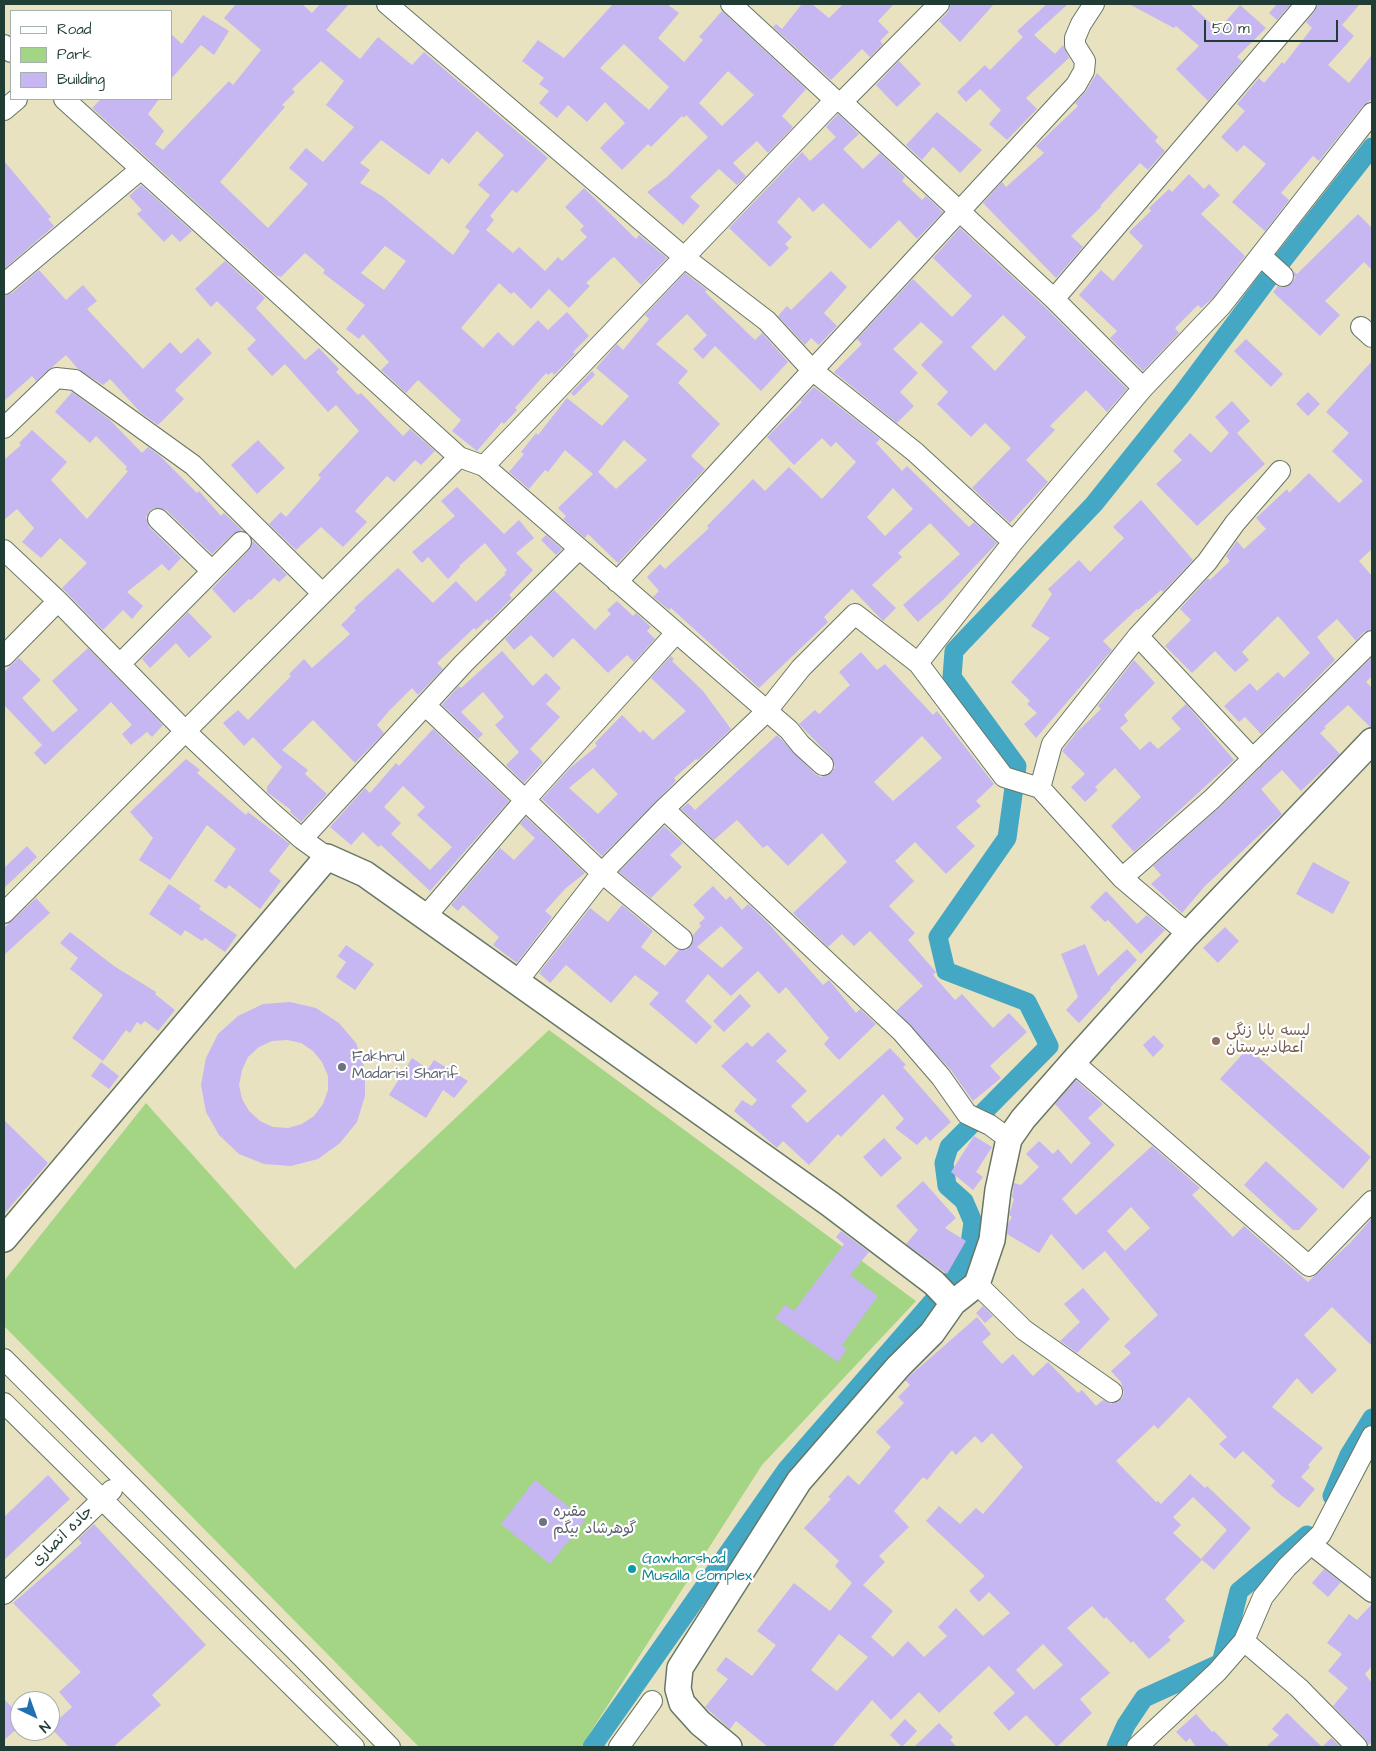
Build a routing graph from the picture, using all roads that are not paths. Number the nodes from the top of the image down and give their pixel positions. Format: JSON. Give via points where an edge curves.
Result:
{"nodes":[{"id":1,"x":388,"y":4,"type":"edge"},
{"id":2,"x":731,"y":4,"type":"edge"},
{"id":3,"x":939,"y":4,"type":"edge"},
{"id":4,"x":1094,"y":4,"type":"edge"},
{"id":5,"x":1306,"y":4,"type":"edge"},
{"id":6,"x":16,"y":100,"type":"edge"},
{"id":7,"x":65,"y":100,"type":"edge"},
{"id":8,"x":839,"y":101,"type":"junction"},
{"id":9,"x":4,"y":110,"type":"edge"},
{"id":10,"x":1372,"y":113,"type":"edge"},
{"id":11,"x":141,"y":169,"type":"junction"},
{"id":12,"x":961,"y":212,"type":"junction"},
{"id":13,"x":1261,"y":256,"type":"junction"},
{"id":14,"x":685,"y":258,"type":"junction"},
{"id":15,"x":1283,"y":276,"type":"dead end"},
{"id":16,"x":4,"y":284,"type":"edge"},
{"id":17,"x":1054,"y":299,"type":"junction"},
{"id":18,"x":812,"y":370,"type":"junction"},
{"id":19,"x":1143,"y":388,"type":"junction"},
{"id":20,"x":4,"y":428,"type":"edge"},
{"id":21,"x":459,"y":457,"type":"junction"},
{"id":22,"x":484,"y":466,"type":"junction"},
{"id":23,"x":1280,"y":471,"type":"dead end"},
{"id":24,"x":158,"y":519,"type":"dead end"},
{"id":25,"x":241,"y":542,"type":"dead end"},
{"id":26,"x":1013,"y":542,"type":"junction"},
{"id":27,"x":580,"y":549,"type":"junction"},
{"id":28,"x":4,"y":550,"type":"edge"},
{"id":29,"x":212,"y":571,"type":"junction"},
{"id":30,"x":617,"y":582,"type":"junction"},
{"id":31,"x":322,"y":593,"type":"junction"},
{"id":32,"x":58,"y":601,"type":"junction"},
{"id":33,"x":676,"y":633,"type":"junction"},
{"id":34,"x":1138,"y":636,"type":"junction"},
{"id":35,"x":1372,"y":641,"type":"edge"},
{"id":36,"x":4,"y":656,"type":"edge"},
{"id":37,"x":121,"y":663,"type":"junction"},
{"id":38,"x":918,"y":663,"type":"junction"},
{"id":39,"x":424,"y":705,"type":"junction"},
{"id":40,"x":766,"y":712,"type":"junction"},
{"id":41,"x":186,"y":732,"type":"junction"},
{"id":42,"x":1372,"y":741,"type":"edge"},
{"id":43,"x":1253,"y":759,"type":"junction"},
{"id":44,"x":823,"y":765,"type":"dead end"},
{"id":45,"x":1040,"y":788,"type":"junction"},
{"id":46,"x":526,"y":799,"type":"junction"},
{"id":47,"x":664,"y":809,"type":"junction"},
{"id":48,"x":302,"y":839,"type":"junction"},
{"id":49,"x":327,"y":857,"type":"junction"},
{"id":50,"x":602,"y":873,"type":"junction"},
{"id":51,"x":1122,"y":878,"type":"junction"},
{"id":52,"x":4,"y":913,"type":"edge"},
{"id":53,"x":426,"y":916,"type":"junction"},
{"id":54,"x":1188,"y":934,"type":"junction"},
{"id":55,"x":682,"y":939,"type":"dead end"},
{"id":56,"x":516,"y":983,"type":"junction"},
{"id":57,"x":1073,"y":1062,"type":"junction"},
{"id":58,"x":1010,"y":1139,"type":"junction"},
{"id":59,"x":1372,"y":1201,"type":"edge"},
{"id":60,"x":4,"y":1239,"type":"edge"},
{"id":61,"x":977,"y":1284,"type":"junction"},
{"id":62,"x":952,"y":1304,"type":"junction"},
{"id":63,"x":4,"y":1359,"type":"edge"},
{"id":64,"x":1112,"y":1392,"type":"dead end"},
{"id":65,"x":4,"y":1403,"type":"edge"},
{"id":66,"x":1372,"y":1436,"type":"edge"},
{"id":67,"x":122,"y":1479,"type":"junction"},
{"id":68,"x":103,"y":1499,"type":"junction"},
{"id":69,"x":1312,"y":1545,"type":"junction"},
{"id":70,"x":1372,"y":1592,"type":"edge"},
{"id":71,"x":4,"y":1594,"type":"edge"},
{"id":72,"x":1244,"y":1641,"type":"junction"},
{"id":73,"x":652,"y":1701,"type":"dead end"},
{"id":74,"x":354,"y":1747,"type":"edge"},
{"id":75,"x":390,"y":1747,"type":"edge"},
{"id":76,"x":619,"y":1747,"type":"edge"},
{"id":77,"x":729,"y":1747,"type":"edge"},
{"id":78,"x":1137,"y":1747,"type":"edge"},
{"id":79,"x":1357,"y":1747,"type":"edge"}],
"edges":[{"from":1,"to":14,"type":"street"},
{"from":2,"to":8,"type":"street"},
{"from":3,"to":8,"type":"street"},
{"from":4,"to":12,"type":"street","via":[[1075,38],[1075,45],[1085,61],[1084,71],[1076,85]]},
{"from":5,"to":17,"type":"street"},
{"from":6,"to":9,"type":"street"},
{"from":7,"to":11,"type":"street"},
{"from":8,"to":12,"type":"street"},
{"from":8,"to":14,"type":"street"},
{"from":10,"to":13,"type":"street"},
{"from":11,"to":16,"type":"street"},
{"from":11,"to":21,"type":"street"},
{"from":12,"to":17,"type":"street"},
{"from":12,"to":18,"type":"street"},
{"from":13,"to":15,"type":"street"},
{"from":13,"to":19,"type":"street","via":[[1221,306]]},
{"from":14,"to":18,"type":"street","via":[[767,321]]},
{"from":14,"to":22,"type":"street"},
{"from":17,"to":19,"type":"street"},
{"from":18,"to":26,"type":"street","via":[[915,452]]},
{"from":18,"to":30,"type":"street"},
{"from":19,"to":26,"type":"street"},
{"from":20,"to":31,"type":"street","via":[[56,378],[75,380],[193,465]]},
{"from":21,"to":22,"type":"street"},
{"from":21,"to":31,"type":"street"},
{"from":22,"to":27,"type":"street"},
{"from":23,"to":34,"type":"street","via":[[1235,523],[1207,562]]},
{"from":24,"to":29,"type":"street"},
{"from":25,"to":29,"type":"street"},
{"from":26,"to":38,"type":"street"},
{"from":27,"to":30,"type":"street"},
{"from":27,"to":39,"type":"street"},
{"from":28,"to":32,"type":"street"},
{"from":29,"to":37,"type":"street"},
{"from":30,"to":33,"type":"street"},
{"from":31,"to":41,"type":"street"},
{"from":32,"to":36,"type":"street"},
{"from":32,"to":37,"type":"street"},
{"from":33,"to":40,"type":"street"},
{"from":33,"to":46,"type":"street"},
{"from":34,"to":43,"type":"street"},
{"from":34,"to":45,"type":"street","via":[[1052,744]]},
{"from":35,"to":43,"type":"street"},
{"from":37,"to":41,"type":"street"},
{"from":38,"to":40,"type":"street","via":[[856,614],[801,668]]},
{"from":38,"to":45,"type":"street","via":[[1004,777]]},
{"from":39,"to":46,"type":"street"},
{"from":39,"to":48,"type":"street"},
{"from":40,"to":44,"type":"street"},
{"from":40,"to":47,"type":"street"},
{"from":41,"to":48,"type":"street"},
{"from":41,"to":52,"type":"street"},
{"from":42,"to":54,"type":"main road"},
{"from":43,"to":51,"type":"street"},
{"from":45,"to":51,"type":"street"},
{"from":46,"to":50,"type":"street"},
{"from":46,"to":53,"type":"street"},
{"from":47,"to":50,"type":"street"},
{"from":47,"to":58,"type":"street","via":[[902,1032],[941,1076],[967,1114]]},
{"from":48,"to":49,"type":"street"},
{"from":49,"to":53,"type":"main road","via":[[366,874]]},
{"from":49,"to":60,"type":"main road"},
{"from":50,"to":55,"type":"street"},
{"from":50,"to":56,"type":"street"},
{"from":51,"to":54,"type":"street"},
{"from":53,"to":56,"type":"main road"},
{"from":54,"to":57,"type":"main road"},
{"from":56,"to":62,"type":"main road","via":[[830,1204],[934,1283]]},
{"from":57,"to":58,"type":"main road","via":[[1023,1119]]},
{"from":57,"to":59,"type":"street","via":[[1309,1266]]},
{"from":58,"to":61,"type":"main road","via":[[998,1190],[992,1240]]},
{"from":61,"to":62,"type":"main road"},
{"from":61,"to":64,"type":"street","via":[[1024,1330]]},
{"from":62,"to":77,"type":"main road","via":[[932,1333],[898,1367],[799,1481],[680,1668],[678,1689],[682,1704]]},
{"from":63,"to":67,"type":"street"},
{"from":65,"to":68,"type":"street"},
{"from":66,"to":69,"type":"street","via":[[1321,1534]]},
{"from":67,"to":68,"type":"street","name":"جاده انصاری"},
{"from":67,"to":75,"type":"street"},
{"from":68,"to":71,"type":"street","name":"جاده انصاری"},
{"from":68,"to":74,"type":"street"},
{"from":69,"to":70,"type":"street"},
{"from":69,"to":72,"type":"street","via":[[1262,1596]]},
{"from":72,"to":78,"type":"street","via":[[1217,1672]]},
{"from":72,"to":79,"type":"street","via":[[1299,1688]]},
{"from":73,"to":76,"type":"street"}]}
